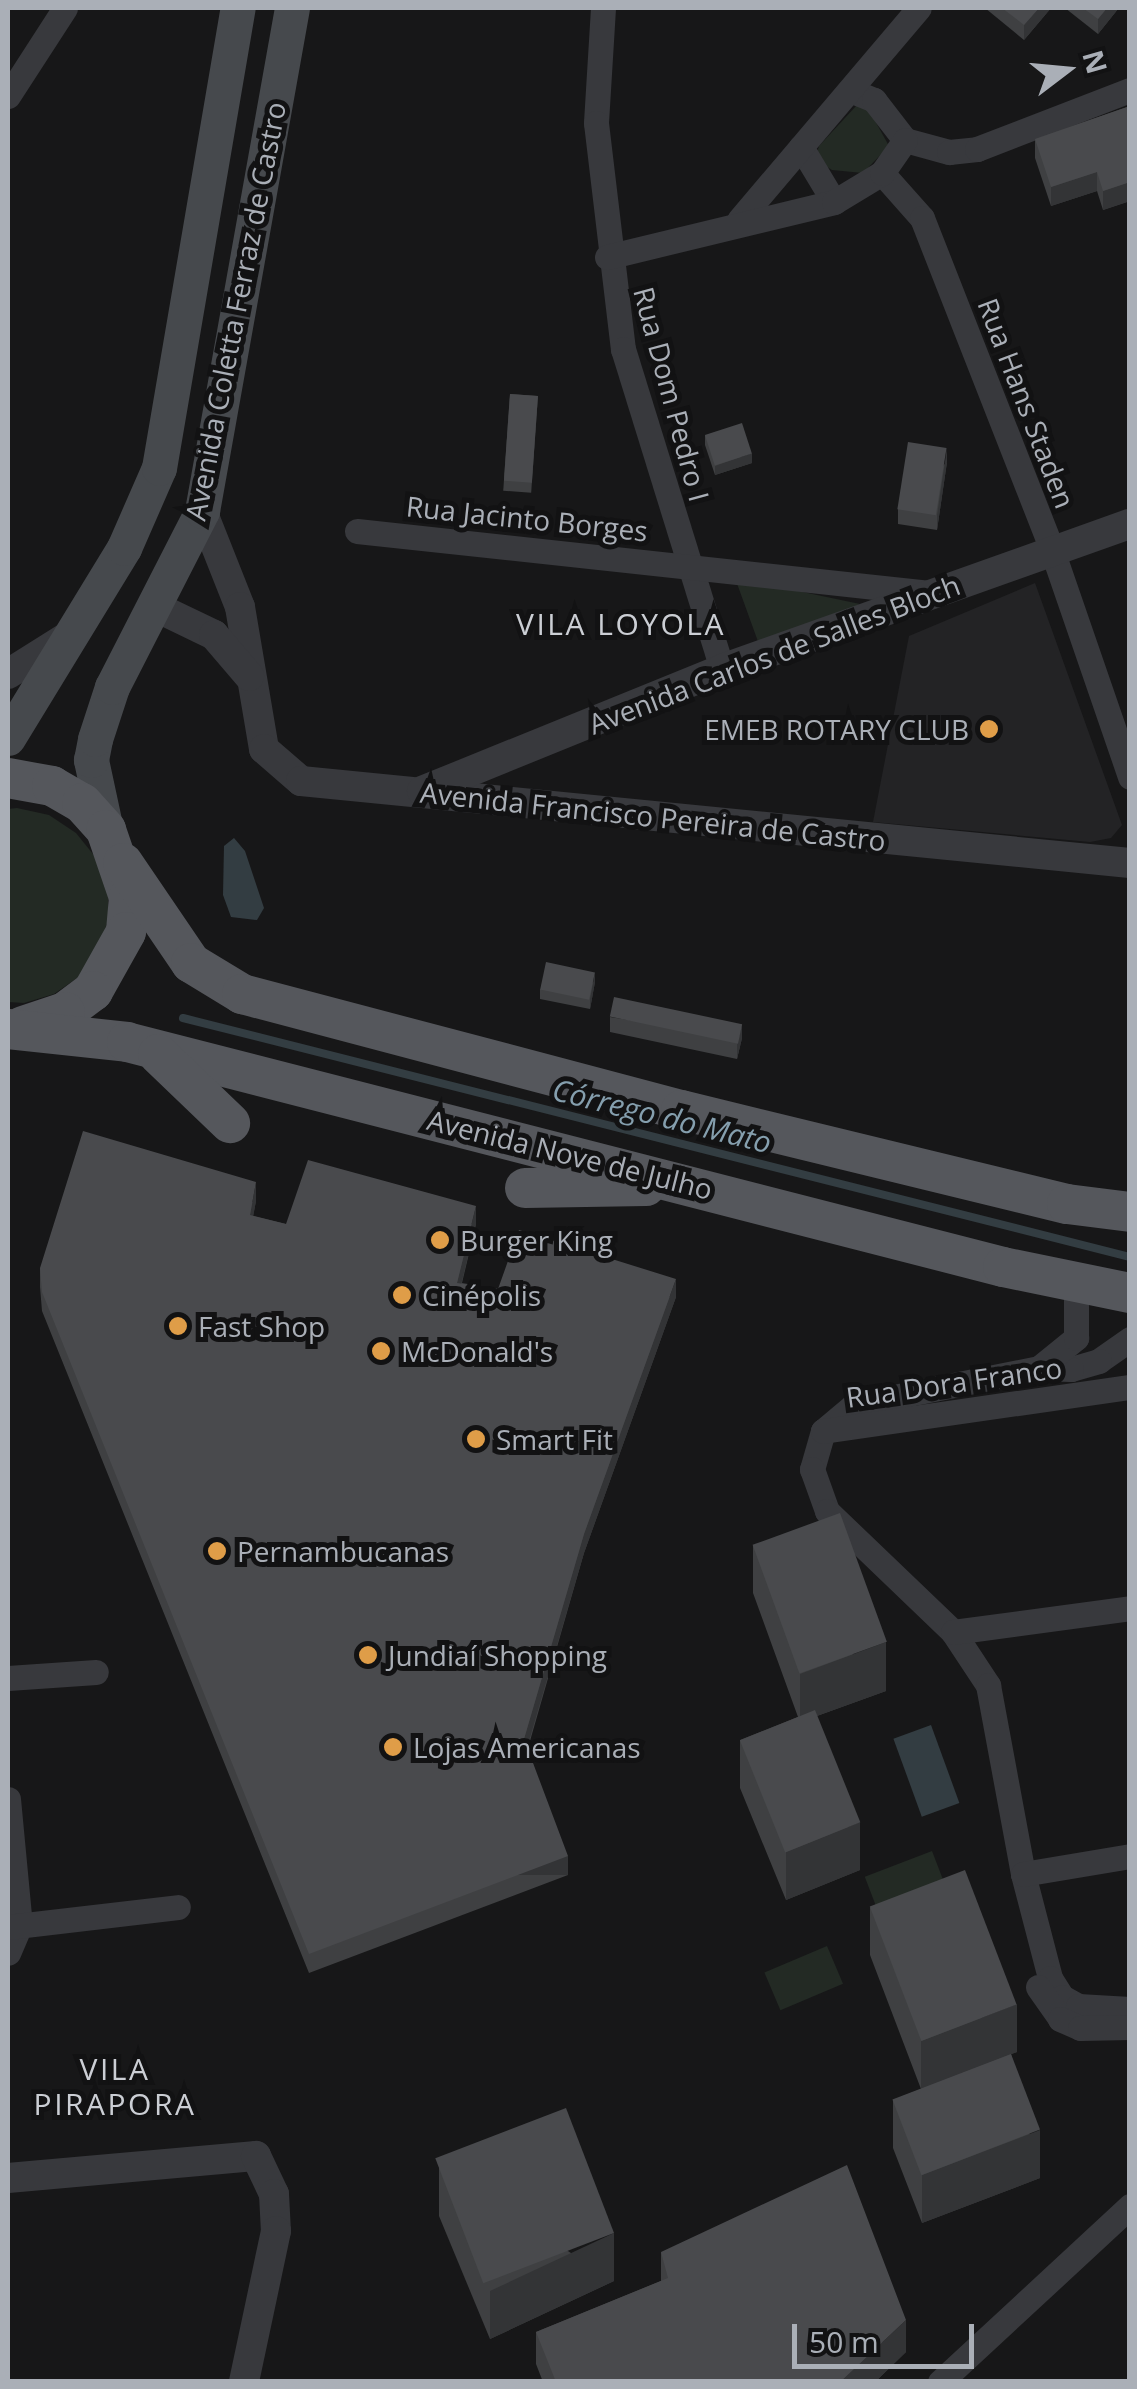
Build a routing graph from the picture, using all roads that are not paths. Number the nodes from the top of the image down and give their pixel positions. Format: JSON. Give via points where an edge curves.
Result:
{"nodes":[{"id":1,"x":65,"y":8,"type":"edge"},
{"id":2,"x":238,"y":8,"type":"edge"},
{"id":3,"x":292,"y":8,"type":"edge"},
{"id":4,"x":603,"y":8,"type":"edge"},
{"id":5,"x":919,"y":8,"type":"edge"},
{"id":6,"x":1130,"y":90,"type":"edge"},
{"id":7,"x":852,"y":91,"type":"junction"},
{"id":8,"x":8,"y":96,"type":"edge"},
{"id":9,"x":905,"y":140,"type":"junction"},
{"id":10,"x":800,"y":147,"type":"junction"},
{"id":11,"x":882,"y":172,"type":"junction"},
{"id":12,"x":834,"y":202,"type":"junction"},
{"id":13,"x":739,"y":220,"type":"junction"},
{"id":14,"x":607,"y":257,"type":"junction"},
{"id":15,"x":202,"y":510,"type":"junction"},
{"id":16,"x":1130,"y":524,"type":"edge"},
{"id":17,"x":357,"y":531,"type":"dead end"},
{"id":18,"x":1053,"y":553,"type":"junction"},
{"id":19,"x":688,"y":564,"type":"junction"},
{"id":20,"x":930,"y":593,"type":"junction"},
{"id":21,"x":158,"y":608,"type":"junction"},
{"id":22,"x":67,"y":637,"type":"junction"},
{"id":23,"x":722,"y":668,"type":"junction"},
{"id":24,"x":8,"y":674,"type":"edge"},
{"id":25,"x":250,"y":676,"type":"junction"},
{"id":26,"x":8,"y":738,"type":"edge"},
{"id":27,"x":1130,"y":777,"type":"edge"},
{"id":28,"x":8,"y":778,"type":"edge"},
{"id":29,"x":421,"y":791,"type":"junction"},
{"id":30,"x":114,"y":846,"type":"junction"},
{"id":31,"x":1130,"y":864,"type":"edge"},
{"id":32,"x":8,"y":1028,"type":"edge"},
{"id":33,"x":151,"y":1048,"type":"junction"},
{"id":34,"x":230,"y":1122,"type":"dead end"},
{"id":35,"x":683,"y":1184,"type":"junction"},
{"id":36,"x":525,"y":1188,"type":"dead end"},
{"id":37,"x":1130,"y":1212,"type":"edge"},
{"id":38,"x":1076,"y":1283,"type":"junction"},
{"id":39,"x":1130,"y":1292,"type":"edge"},
{"id":40,"x":1130,"y":1339,"type":"edge"},
{"id":41,"x":1039,"y":1368,"type":"junction"},
{"id":42,"x":1130,"y":1386,"type":"edge"},
{"id":43,"x":822,"y":1431,"type":"junction"},
{"id":44,"x":1130,"y":1608,"type":"edge"},
{"id":45,"x":953,"y":1632,"type":"junction"},
{"id":46,"x":96,"y":1672,"type":"dead end"},
{"id":47,"x":8,"y":1678,"type":"edge"},
{"id":48,"x":8,"y":1800,"type":"edge"},
{"id":49,"x":1130,"y":1856,"type":"edge"},
{"id":50,"x":1022,"y":1874,"type":"junction"},
{"id":51,"x":178,"y":1907,"type":"dead end"},
{"id":52,"x":14,"y":1926,"type":"edge"},
{"id":53,"x":8,"y":1954,"type":"edge"},
{"id":54,"x":1130,"y":2009,"type":"edge"},
{"id":55,"x":1130,"y":2027,"type":"edge"},
{"id":56,"x":8,"y":2178,"type":"edge"},
{"id":57,"x":1130,"y":2206,"type":"edge"},
{"id":58,"x":244,"y":2382,"type":"edge"},
{"id":59,"x":940,"y":2382,"type":"edge"}],
"edges":[{"from":1,"to":8,"type":"street"},
{"from":2,"to":22,"type":"main road","name":"Avenida Coletta Ferraz de Castro","via":[[167,440],[124,548]]},
{"from":3,"to":15,"type":"main road","name":"Avenida Coletta Ferraz de Castro"},
{"from":4,"to":14,"type":"street","name":"Rua Dom Pedro I","via":[[596,123]]},
{"from":5,"to":7,"type":"street"},
{"from":6,"to":9,"type":"street","via":[[977,149],[949,152]]},
{"from":7,"to":9,"type":"street","via":[[874,100]]},
{"from":7,"to":10,"type":"street"},
{"from":9,"to":11,"type":"street"},
{"from":10,"to":12,"type":"street"},
{"from":10,"to":13,"type":"street"},
{"from":11,"to":12,"type":"street"},
{"from":11,"to":18,"type":"street","name":"Rua Hans Staden","via":[[922,218]]},
{"from":12,"to":13,"type":"street"},
{"from":13,"to":14,"type":"street"},
{"from":14,"to":19,"type":"street","name":"Rua Dom Pedro I","via":[[623,348]]},
{"from":15,"to":21,"type":"main road","name":"Avenida Coletta Ferraz de Castro"},
{"from":15,"to":25,"type":"street","name":"Avenida Francisco Pereira de Castro","via":[[240,607]]},
{"from":16,"to":18,"type":"street","name":"Avenida Carlos de Salles Bloch"},
{"from":17,"to":19,"type":"street","name":"Rua Jacinto Borges"},
{"from":18,"to":20,"type":"street","name":"Avenida Carlos de Salles Bloch"},
{"from":18,"to":27,"type":"street","name":"Rua Hans Staden"},
{"from":19,"to":20,"type":"street","name":"Rua Jacinto Borges"},
{"from":19,"to":23,"type":"street","name":"Rua Dom Pedro I"},
{"from":20,"to":23,"type":"street","name":"Avenida Carlos de Salles Bloch"},
{"from":21,"to":25,"type":"street","via":[[214,635]]},
{"from":21,"to":30,"type":"main road","name":"Avenida Coletta Ferraz de Castro","via":[[112,686],[94,739],[92,760]]},
{"from":22,"to":24,"type":"street"},
{"from":22,"to":26,"type":"main road","name":"Avenida Coletta Ferraz de Castro"},
{"from":23,"to":29,"type":"street","name":"Avenida Carlos de Salles Bloch"},
{"from":25,"to":29,"type":"street","name":"Avenida Francisco Pereira de Castro","via":[[264,749],[278,768],[300,781]]},
{"from":28,"to":30,"type":"main road","via":[[52,786],[82,803]]},
{"from":29,"to":31,"type":"street","name":"Avenida Francisco Pereira de Castro","via":[[526,808]]},
{"from":30,"to":32,"type":"main road","via":[[126,932],[113,964],[65,1012]]},
{"from":30,"to":37,"type":"main road","via":[[191,963],[242,994],[681,1110],[1067,1204]]},
{"from":32,"to":33,"type":"main road","name":"Avenida Nove de Julho"},
{"from":33,"to":34,"type":"main road"},
{"from":33,"to":35,"type":"main road","name":"Avenida Nove de Julho"},
{"from":35,"to":36,"type":"main road"},
{"from":35,"to":38,"type":"main road","name":"Avenida Nove de Julho"},
{"from":38,"to":39,"type":"main road","name":"Avenida Nove de Julho"},
{"from":38,"to":41,"type":"street","via":[[1076,1338]]},
{"from":40,"to":41,"type":"street","via":[[1099,1361]]},
{"from":41,"to":43,"type":"street","via":[[872,1399],[839,1414]]},
{"from":42,"to":43,"type":"street","name":"Rua Dora Franco"},
{"from":43,"to":45,"type":"street","name":"Rua Dora Franco","via":[[812,1470],[828,1511]]},
{"from":44,"to":45,"type":"street"},
{"from":45,"to":50,"type":"street","name":"Rua Dora Franco","via":[[988,1684],[998,1712]]},
{"from":46,"to":47,"type":"street"},
{"from":48,"to":52,"type":"street"},
{"from":49,"to":50,"type":"street"},
{"from":50,"to":54,"type":"street","name":"Rua Dora Franco","via":[[1050,1978],[1062,1997],[1093,2011]]},
{"from":50,"to":55,"type":"street","name":"Rua Dora Franco","via":[[1025,1947],[1047,2003],[1080,2028]]},
{"from":51,"to":52,"type":"street"},
{"from":52,"to":53,"type":"street"},
{"from":56,"to":58,"type":"street","via":[[256,2156],[267,2173],[276,2231]]},
{"from":57,"to":59,"type":"street"}]}
